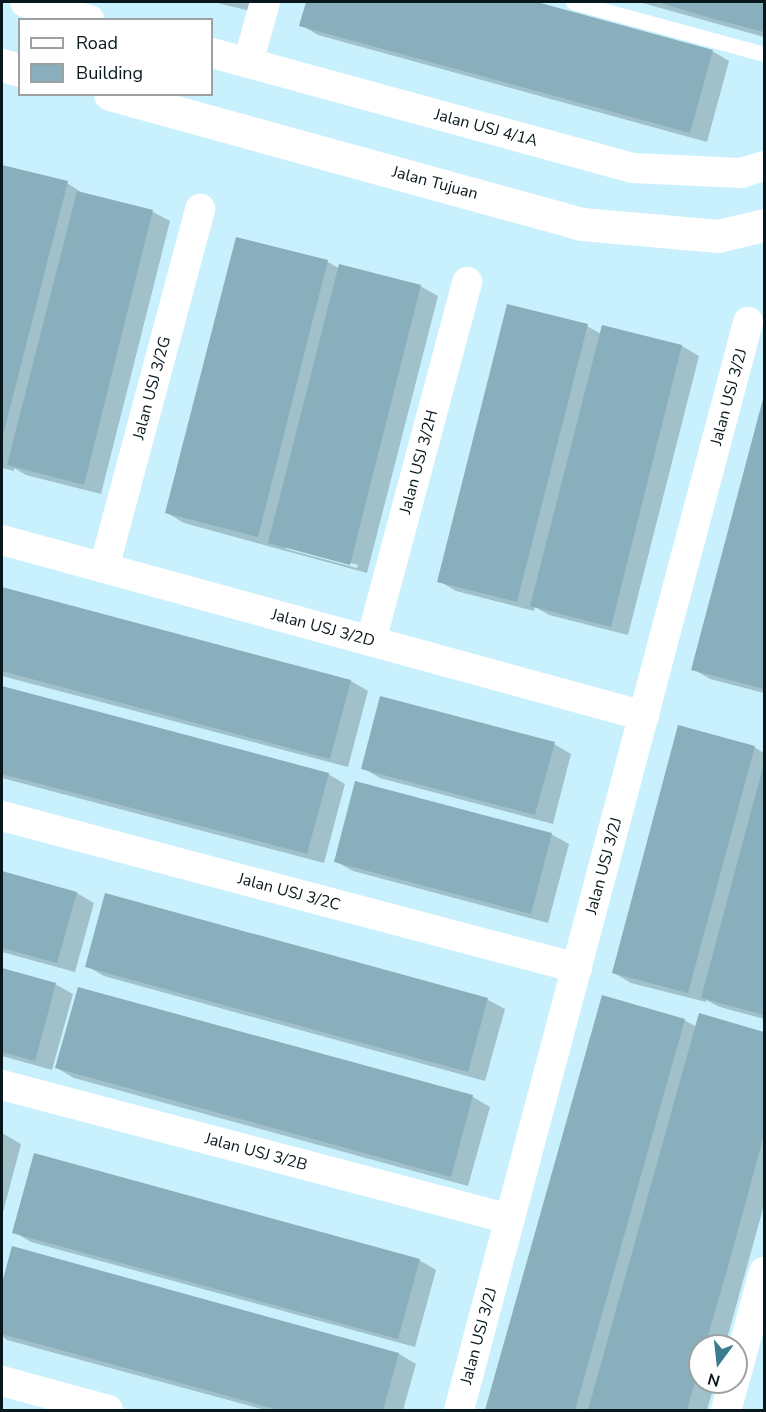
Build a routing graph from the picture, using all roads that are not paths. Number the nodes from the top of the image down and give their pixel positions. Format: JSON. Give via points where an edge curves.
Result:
{"nodes":[{"id":1,"x":24,"y":2,"type":"edge"},
{"id":2,"x":265,"y":2,"type":"edge"},
{"id":3,"x":573,"y":2,"type":"edge"},
{"id":4,"x":83,"y":18,"type":"edge"},
{"id":5,"x":213,"y":53,"type":"edge"},
{"id":6,"x":765,"y":54,"type":"edge"},
{"id":7,"x":248,"y":63,"type":"junction"},
{"id":8,"x":2,"y":65,"type":"edge"},
{"id":9,"x":18,"y":69,"type":"edge"},
{"id":10,"x":117,"y":96,"type":"edge"},
{"id":11,"x":765,"y":166,"type":"edge"},
{"id":12,"x":200,"y":208,"type":"dead end"},
{"id":13,"x":765,"y":225,"type":"edge"},
{"id":14,"x":467,"y":282,"type":"dead end"},
{"id":15,"x":748,"y":322,"type":"dead end"},
{"id":16,"x":2,"y":540,"type":"edge"},
{"id":17,"x":104,"y":568,"type":"junction"},
{"id":18,"x":371,"y":641,"type":"junction"},
{"id":19,"x":644,"y":716,"type":"junction"},
{"id":20,"x":2,"y":816,"type":"edge"},
{"id":21,"x":577,"y":968,"type":"junction"},
{"id":22,"x":2,"y":1085,"type":"edge"},
{"id":23,"x":510,"y":1219,"type":"junction"},
{"id":24,"x":763,"y":1286,"type":"edge"},
{"id":25,"x":748,"y":1335,"type":"edge"},
{"id":26,"x":2,"y":1381,"type":"edge"},
{"id":27,"x":731,"y":1394,"type":"edge"},
{"id":28,"x":108,"y":1410,"type":"edge"},
{"id":29,"x":459,"y":1410,"type":"edge"},
{"id":30,"x":726,"y":1410,"type":"edge"}],
"edges":[{"from":1,"to":4,"type":"street"},
{"from":2,"to":7,"type":"street"},
{"from":3,"to":6,"type":"lane"},
{"from":5,"to":7,"type":"street","name":"Jalan USJ 4/1A"},
{"from":7,"to":11,"type":"street","name":"Jalan USJ 4/1A","via":[[633,168],[741,173]]},
{"from":8,"to":9,"type":"street"},
{"from":10,"to":13,"type":"street","name":"Jalan Tujuan","via":[[582,224],[718,236]]},
{"from":12,"to":17,"type":"street","name":"Jalan USJ 3/2G"},
{"from":14,"to":18,"type":"street","name":"Jalan USJ 3/2H"},
{"from":15,"to":19,"type":"street","name":"Jalan USJ 3/2J"},
{"from":16,"to":17,"type":"street","name":"Jalan USJ 3/2D"},
{"from":17,"to":18,"type":"street","name":"Jalan USJ 3/2D"},
{"from":18,"to":19,"type":"street","name":"Jalan USJ 3/2D"},
{"from":19,"to":21,"type":"street","name":"Jalan USJ 3/2J"},
{"from":20,"to":21,"type":"street","name":"Jalan USJ 3/2C"},
{"from":21,"to":23,"type":"street","name":"Jalan USJ 3/2J"},
{"from":22,"to":23,"type":"street","name":"Jalan USJ 3/2B"},
{"from":23,"to":29,"type":"street","name":"Jalan USJ 3/2J"},
{"from":24,"to":25,"type":"street"},
{"from":26,"to":28,"type":"street"},
{"from":27,"to":30,"type":"street"}]}
